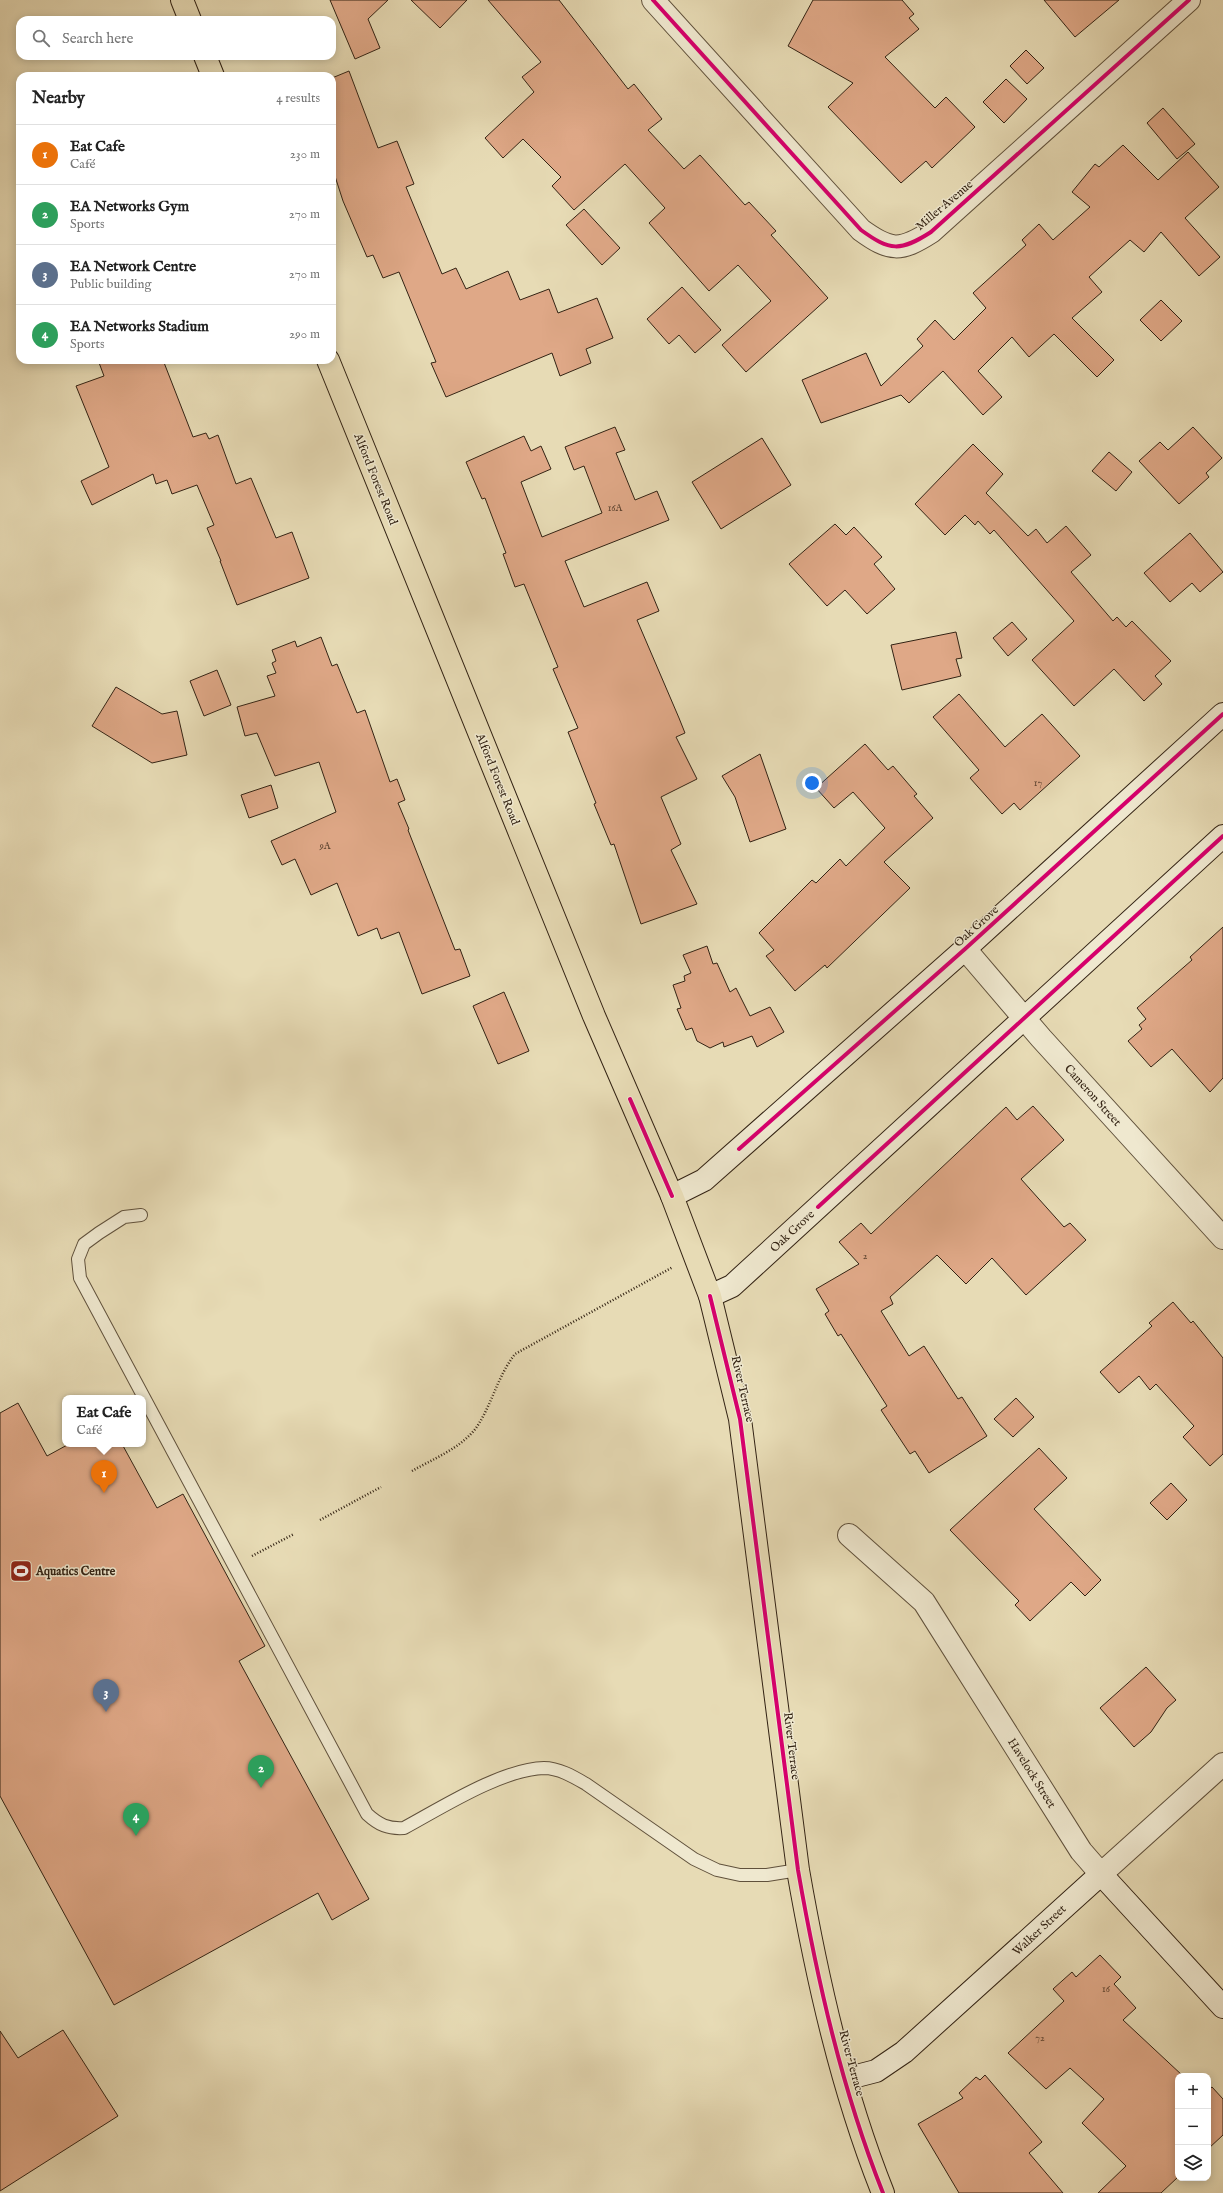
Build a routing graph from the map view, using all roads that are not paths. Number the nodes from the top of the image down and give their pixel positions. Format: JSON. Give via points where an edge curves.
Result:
{"nodes":[{"id":1,"x":182,"y":0,"type":"edge"},
{"id":2,"x":653,"y":0,"type":"edge"},
{"id":3,"x":1189,"y":0,"type":"edge"},
{"id":4,"x":188,"y":16,"type":"edge"},
{"id":5,"x":206,"y":60,"type":"edge"},
{"id":6,"x":211,"y":72,"type":"edge"},
{"id":7,"x":330,"y":364,"type":"edge"},
{"id":8,"x":1223,"y":714,"type":"edge"},
{"id":9,"x":1223,"y":836,"type":"edge"},
{"id":10,"x":965,"y":949,"type":"junction"},
{"id":11,"x":1025,"y":1018,"type":"junction"},
{"id":12,"x":672,"y":1196,"type":"junction"},
{"id":13,"x":141,"y":1216,"type":"dead end"},
{"id":14,"x":1223,"y":1238,"type":"edge"},
{"id":15,"x":710,"y":1296,"type":"junction"},
{"id":16,"x":143,"y":1395,"type":"edge"},
{"id":17,"x":146,"y":1401,"type":"edge"},
{"id":18,"x":849,"y":1535,"type":"dead end"},
{"id":19,"x":1223,"y":1764,"type":"edge"},
{"id":20,"x":798,"y":1870,"type":"junction"},
{"id":21,"x":1101,"y":1874,"type":"junction"},
{"id":22,"x":1223,"y":2007,"type":"edge"},
{"id":23,"x":845,"y":2079,"type":"junction"},
{"id":24,"x":883,"y":2193,"type":"edge"}],
"edges":[{"from":1,"to":4,"type":"main road"},
{"from":2,"to":3,"type":"street","name":"Miller Avenue","via":[[861,230],[879,244],[898,248],[931,232]]},
{"from":5,"to":6,"type":"main road"},
{"from":7,"to":12,"type":"main road","name":"Alford Forest Road","via":[[594,1016]]},
{"from":8,"to":10,"type":"street","name":"Oak Grove"},
{"from":9,"to":11,"type":"street","name":"Oak Grove"},
{"from":10,"to":11,"type":"street","name":"Cameron Street"},
{"from":10,"to":12,"type":"street","name":"Oak Grove","via":[[704,1180]]},
{"from":11,"to":14,"type":"street","name":"Cameron Street"},
{"from":11,"to":15,"type":"street","name":"Oak Grove","via":[[732,1286]]},
{"from":12,"to":15,"type":"main road","name":"River Terrace"},
{"from":13,"to":16,"type":"lane","via":[[124,1217],[99,1232],[84,1244],[78,1259],[80,1278]]},
{"from":15,"to":20,"type":"main road","name":"River Terrace","via":[[740,1418]]},
{"from":17,"to":20,"type":"lane","via":[[359,1800],[367,1814],[376,1822],[390,1828],[404,1828],[499,1780],[524,1771],[545,1768],[569,1774],[586,1784],[694,1859],[717,1870],[767,1875]]},
{"from":18,"to":21,"type":"street","name":"Havelock Street","via":[[924,1602],[1081,1851]]},
{"from":19,"to":21,"type":"street","name":"Walker Street"},
{"from":20,"to":23,"type":"main road","name":"River Terrace","via":[[811,1944]]},
{"from":21,"to":22,"type":"street","name":"Havelock Street"},
{"from":21,"to":23,"type":"street","name":"Walker Street","via":[[904,2052],[876,2071]]},
{"from":23,"to":24,"type":"main road","name":"River Terrace"}]}
